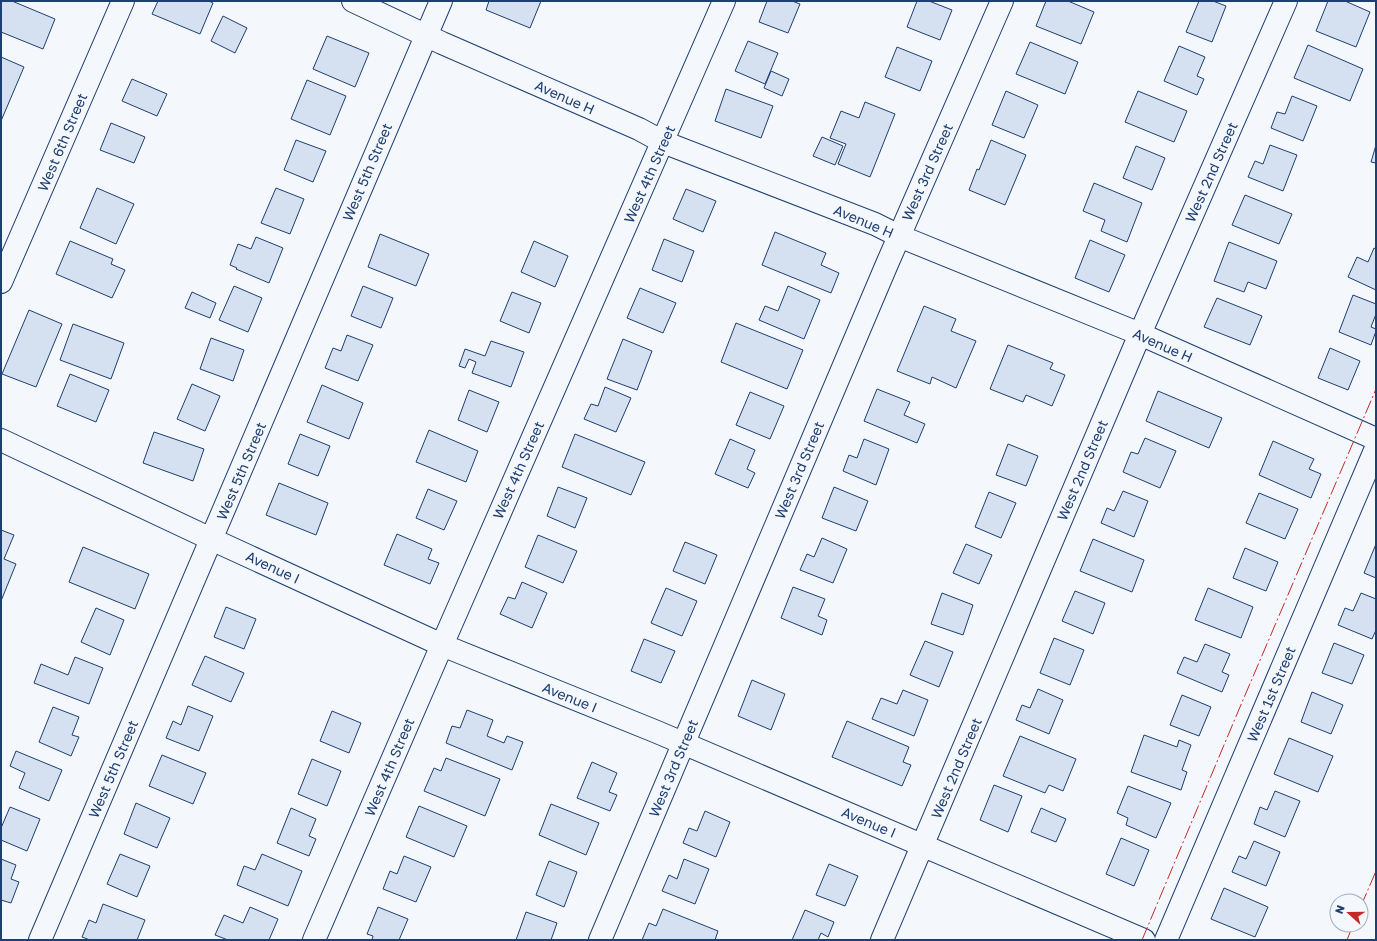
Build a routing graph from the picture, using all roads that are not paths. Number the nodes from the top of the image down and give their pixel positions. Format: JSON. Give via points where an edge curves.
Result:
{"nodes":[{"id":1,"x":123,"y":1,"type":"edge"},
{"id":2,"x":353,"y":1,"type":"edge"},
{"id":3,"x":441,"y":1,"type":"edge"},
{"id":4,"x":724,"y":1,"type":"edge"},
{"id":5,"x":1002,"y":1,"type":"edge"},
{"id":6,"x":1286,"y":1,"type":"edge"},
{"id":7,"x":426,"y":36,"type":"junction"},
{"id":8,"x":662,"y":142,"type":"junction"},
{"id":9,"x":899,"y":236,"type":"junction"},
{"id":10,"x":1,"y":282,"type":"edge"},
{"id":11,"x":1140,"y":334,"type":"junction"},
{"id":12,"x":1376,"y":439,"type":"edge"},
{"id":13,"x":1,"y":440,"type":"edge"},
{"id":14,"x":1376,"y":448,"type":"edge"},
{"id":15,"x":211,"y":539,"type":"junction"},
{"id":16,"x":442,"y":645,"type":"junction"},
{"id":17,"x":683,"y":744,"type":"junction"},
{"id":18,"x":923,"y":845,"type":"junction"},
{"id":19,"x":40,"y":940,"type":"edge"},
{"id":20,"x":314,"y":940,"type":"edge"},
{"id":21,"x":600,"y":940,"type":"edge"},
{"id":22,"x":882,"y":940,"type":"edge"},
{"id":23,"x":1144,"y":940,"type":"edge"},
{"id":24,"x":1166,"y":940,"type":"edge"}],
"edges":[{"from":1,"to":10,"type":"street","name":"West 6th Street"},
{"from":2,"to":7,"type":"street","name":"Avenue H"},
{"from":3,"to":7,"type":"street","name":"West 5th Street"},
{"from":4,"to":8,"type":"street","name":"West 4th Street"},
{"from":5,"to":9,"type":"street","name":"West 3rd Street"},
{"from":6,"to":11,"type":"street","name":"West 2nd Street"},
{"from":7,"to":8,"type":"street","name":"Avenue H","via":[[639,129]]},
{"from":7,"to":15,"type":"street","name":"West 5th Street"},
{"from":8,"to":9,"type":"street","name":"Avenue H","via":[[875,224]]},
{"from":8,"to":16,"type":"street","name":"West 4th Street"},
{"from":9,"to":11,"type":"street","name":"Avenue H"},
{"from":9,"to":17,"type":"street","name":"West 3rd Street"},
{"from":11,"to":12,"type":"street","name":"Avenue H"},
{"from":11,"to":18,"type":"street","name":"West 2nd Street"},
{"from":13,"to":15,"type":"street","name":"Avenue I"},
{"from":14,"to":24,"type":"street","name":"West 1st Street"},
{"from":15,"to":16,"type":"street","name":"Avenue I"},
{"from":15,"to":19,"type":"street","name":"West 5th Street"},
{"from":16,"to":17,"type":"street","name":"Avenue I"},
{"from":16,"to":20,"type":"street","name":"West 4th Street"},
{"from":17,"to":18,"type":"street","name":"Avenue I"},
{"from":17,"to":21,"type":"street","name":"West 3rd Street"},
{"from":18,"to":22,"type":"street","name":"West 2nd Street"},
{"from":18,"to":23,"type":"street","name":"Avenue I"}]}
